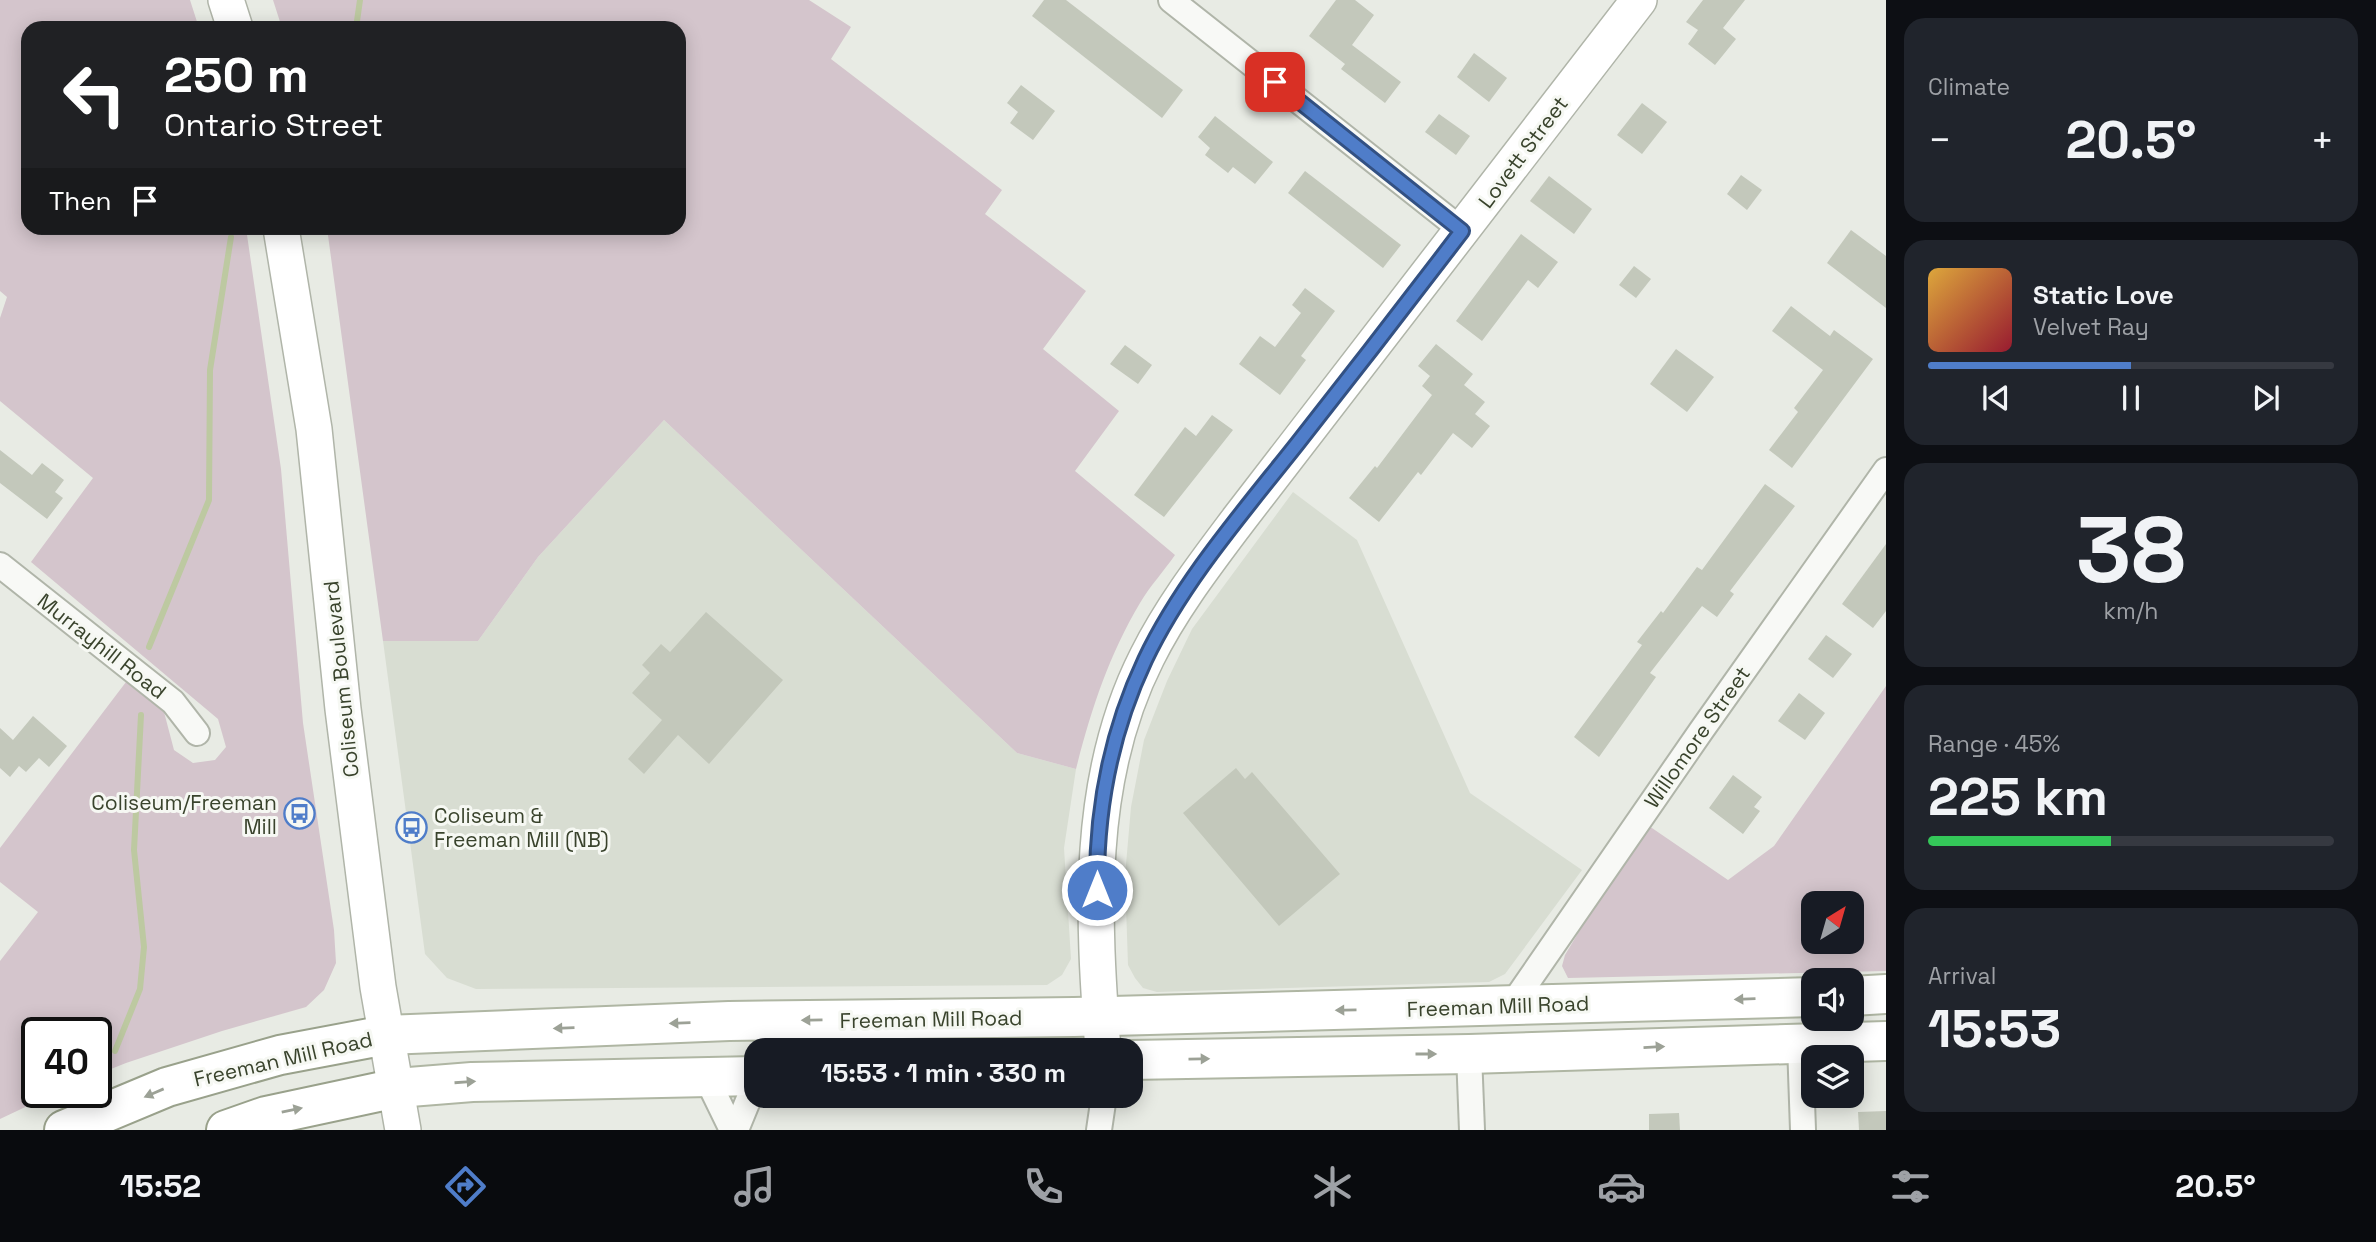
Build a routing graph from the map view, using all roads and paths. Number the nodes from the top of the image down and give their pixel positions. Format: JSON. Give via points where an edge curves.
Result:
{"nodes":[{"id":1,"x":226,"y":0,"type":"edge"},
{"id":2,"x":1171,"y":0,"type":"edge"},
{"id":3,"x":1639,"y":0,"type":"edge"},
{"id":4,"x":233,"y":21,"type":"edge"},
{"id":5,"x":1462,"y":231,"type":"junction"},
{"id":6,"x":282,"y":235,"type":"edge"},
{"id":7,"x":1886,"y":470,"type":"edge"},
{"id":8,"x":0,"y":565,"type":"edge"},
{"id":9,"x":197,"y":733,"type":"dead end"},
{"id":10,"x":1886,"y":995,"type":"edge"},
{"id":11,"x":1864,"y":996,"type":"edge"},
{"id":12,"x":1801,"y":998,"type":"edge"},
{"id":13,"x":1511,"y":1006,"type":"junction"},
{"id":14,"x":1102,"y":1033,"type":"edge"},
{"id":15,"x":386,"y":1035,"type":"junction"},
{"id":16,"x":1886,"y":1041,"type":"edge"},
{"id":17,"x":1800,"y":1044,"type":"junction"},
{"id":18,"x":1469,"y":1054,"type":"junction"},
{"id":19,"x":1143,"y":1060,"type":"edge"},
{"id":20,"x":744,"y":1076,"type":"edge"},
{"id":21,"x":701,"y":1077,"type":"junction"},
{"id":22,"x":397,"y":1088,"type":"junction"},
{"id":23,"x":744,"y":1108,"type":"edge"},
{"id":24,"x":1102,"y":1108,"type":"edge"},
{"id":25,"x":64,"y":1130,"type":"edge"},
{"id":26,"x":226,"y":1130,"type":"edge"},
{"id":27,"x":403,"y":1130,"type":"edge"},
{"id":28,"x":734,"y":1130,"type":"edge"},
{"id":29,"x":1099,"y":1130,"type":"edge"},
{"id":30,"x":1472,"y":1130,"type":"edge"},
{"id":31,"x":1803,"y":1130,"type":"edge"}],
"edges":[{"from":1,"to":4,"type":"street"},
{"from":2,"to":5,"type":"street"},
{"from":3,"to":5,"type":"street","name":"Lovett Street"},
{"from":5,"to":14,"type":"street","name":"Lovett Street","via":[[1214,551],[1145,660],[1115,740],[1101,810],[1097,867]]},
{"from":6,"to":15,"type":"street","name":"Coliseum Boulevard","via":[[314,429],[343,709]]},
{"from":7,"to":13,"type":"street","name":"Willomore Street"},
{"from":8,"to":9,"type":"street","name":"Murrayhill Road","via":[[173,702]]},
{"from":10,"to":11,"type":"main road"},
{"from":12,"to":13,"type":"main road","name":"Freeman Mill Road","one_way":true},
{"from":13,"to":14,"type":"main road","name":"Freeman Mill Road","one_way":true},
{"from":14,"to":15,"type":"main road","name":"Freeman Mill Road","one_way":true,"via":[[729,1021]]},
{"from":15,"to":22,"type":"street","name":"Coliseum Boulevard"},
{"from":15,"to":25,"type":"main road","name":"Freeman Mill Road","one_way":true,"via":[[280,1055],[167,1087]]},
{"from":16,"to":17,"type":"main road"},
{"from":18,"to":17,"type":"main road","one_way":true},
{"from":17,"to":31,"type":"street"},
{"from":19,"to":18,"type":"main road","one_way":true},
{"from":18,"to":30,"type":"street"},
{"from":20,"to":21,"type":"main road"},
{"from":22,"to":21,"type":"main road","one_way":true},
{"from":21,"to":28,"type":"street"},
{"from":26,"to":22,"type":"main road","one_way":true,"via":[[266,1116]]},
{"from":22,"to":27,"type":"street","name":"Coliseum Boulevard"},
{"from":23,"to":28,"type":"street"},
{"from":24,"to":29,"type":"street"}]}
